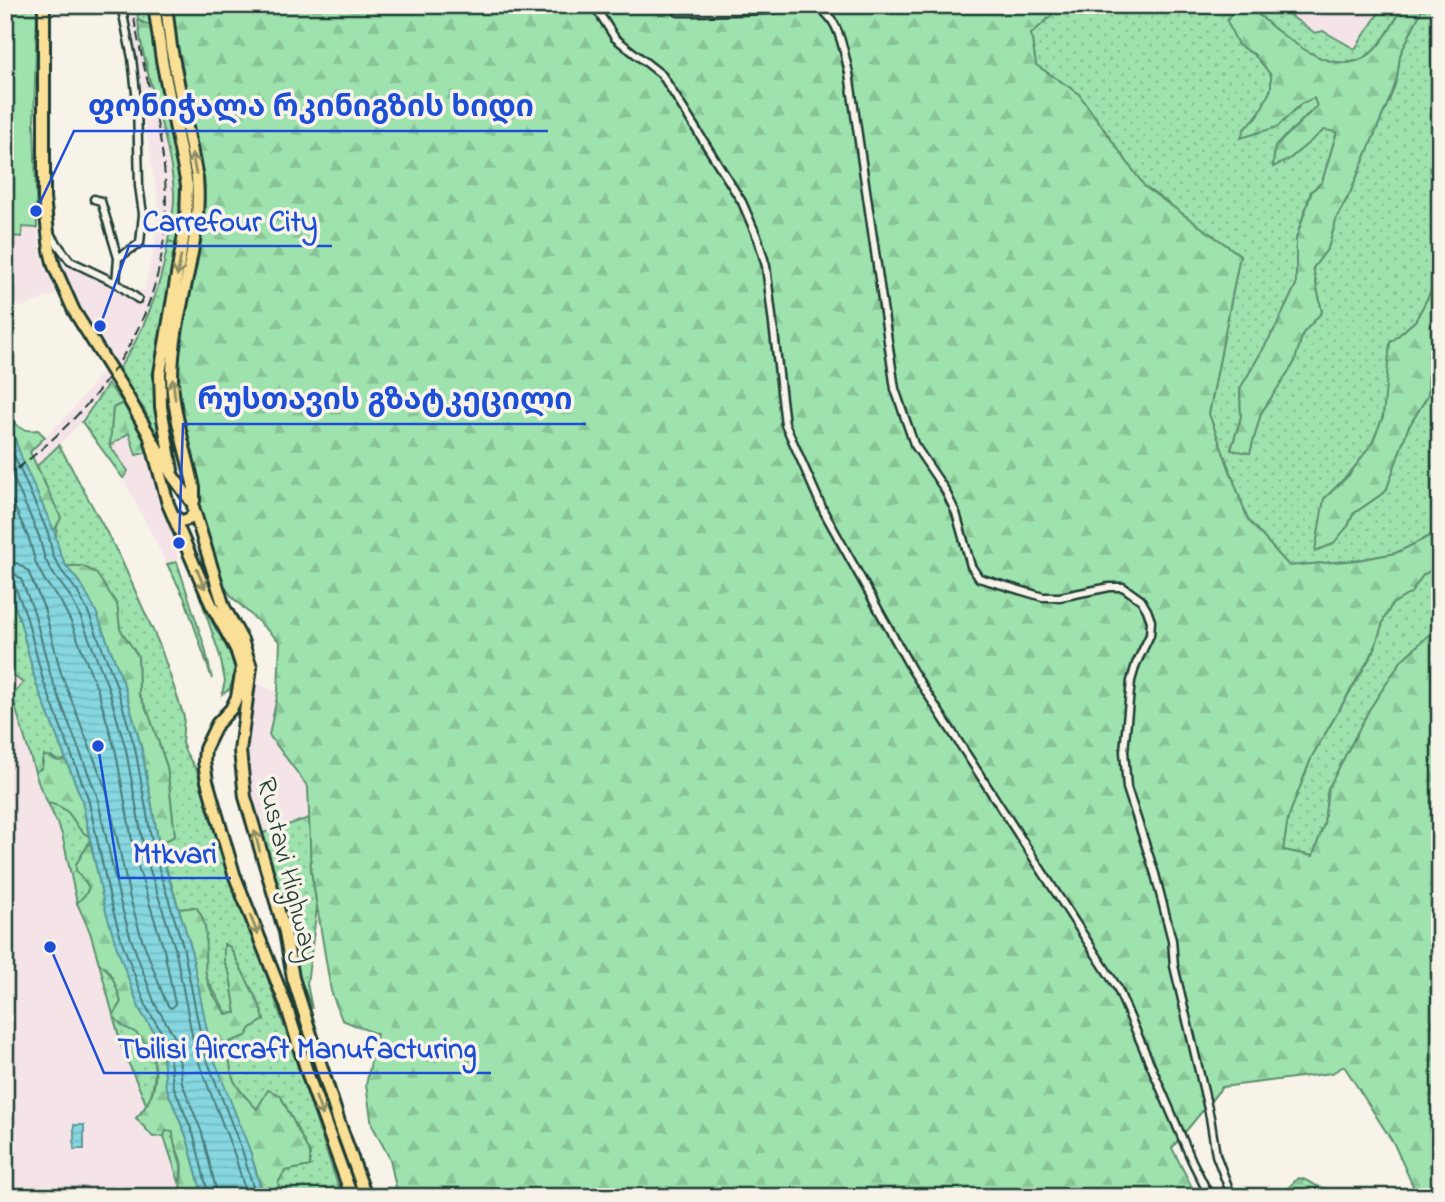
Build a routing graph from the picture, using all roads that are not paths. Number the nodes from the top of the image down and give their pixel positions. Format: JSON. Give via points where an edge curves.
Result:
{"nodes":[{"id":1,"x":44,"y":5,"type":"edge"},
{"id":2,"x":121,"y":5,"type":"edge"},
{"id":3,"x":154,"y":5,"type":"edge"},
{"id":4,"x":166,"y":5,"type":"edge"},
{"id":5,"x":594,"y":5,"type":"edge"},
{"id":6,"x":669,"y":5,"type":"edge"},
{"id":7,"x":795,"y":5,"type":"edge"},
{"id":8,"x":810,"y":5,"type":"edge"},
{"id":9,"x":94,"y":199,"type":"dead end"},
{"id":10,"x":47,"y":230,"type":"junction"},
{"id":11,"x":118,"y":258,"type":"junction"},
{"id":12,"x":116,"y":283,"type":"junction"},
{"id":13,"x":138,"y":299,"type":"dead end"},
{"id":14,"x":150,"y":438,"type":"junction"},
{"id":15,"x":172,"y":475,"type":"junction"},
{"id":16,"x":169,"y":500,"type":"junction"},
{"id":17,"x":192,"y":505,"type":"junction"},
{"id":18,"x":174,"y":516,"type":"junction"},
{"id":19,"x":352,"y":1197,"type":"edge"},
{"id":20,"x":366,"y":1197,"type":"edge"},
{"id":21,"x":1210,"y":1197,"type":"edge"},
{"id":22,"x":1232,"y":1197,"type":"edge"}],
"edges":[{"from":1,"to":10,"type":"highway","name":"Rustavi Highway"},
{"from":2,"to":11,"type":"street","via":[[137,102],[143,214],[140,243]]},
{"from":3,"to":15,"type":"highway","one_way":true,"via":[[187,185],[186,223],[160,373]]},
{"from":17,"to":4,"type":"highway","one_way":true,"via":[[194,488],[172,374],[199,195]]},
{"from":5,"to":21,"type":"street","via":[[615,38],[662,75],[742,202],[766,266],[785,424],[824,512],[912,670],[1117,987]]},
{"from":6,"to":7,"type":"street","via":[[678,12],[696,12]]},
{"from":8,"to":22,"type":"street","via":[[820,7],[834,25],[849,74],[895,389],[914,444],[956,513],[971,566],[979,578],[1043,597],[1123,587],[1140,600],[1151,621],[1131,681],[1124,751],[1128,788],[1172,940],[1216,1155]]},
{"from":9,"to":11,"type":"street","via":[[101,201]]},
{"from":10,"to":12,"type":"street","via":[[70,261]]},
{"from":10,"to":14,"type":"highway","name":"Rustavi Highway","via":[[54,266],[74,312]]},
{"from":11,"to":12,"type":"street"},
{"from":12,"to":13,"type":"street"},
{"from":14,"to":15,"type":"highway","name":"Rustavi Highway"},
{"from":14,"to":16,"type":"highway","name":"Rustavi Highway"},
{"from":15,"to":16,"type":"highway"},
{"from":15,"to":17,"type":"highway","name":"Rustavi Highway"},
{"from":16,"to":17,"type":"highway","via":[[178,491]]},
{"from":16,"to":18,"type":"highway","name":"Rustavi Highway"},
{"from":17,"to":18,"type":"highway","via":[[190,518],[184,521]]},
{"from":20,"to":17,"type":"highway","name":"Rustavi Highway","one_way":true,"via":[[293,978],[285,932],[245,797],[240,751],[251,667],[224,607]]},
{"from":18,"to":19,"type":"highway","name":"Rustavi Highway","one_way":true,"via":[[242,668],[237,697],[205,749],[207,781],[234,874],[286,1005]]}]}
